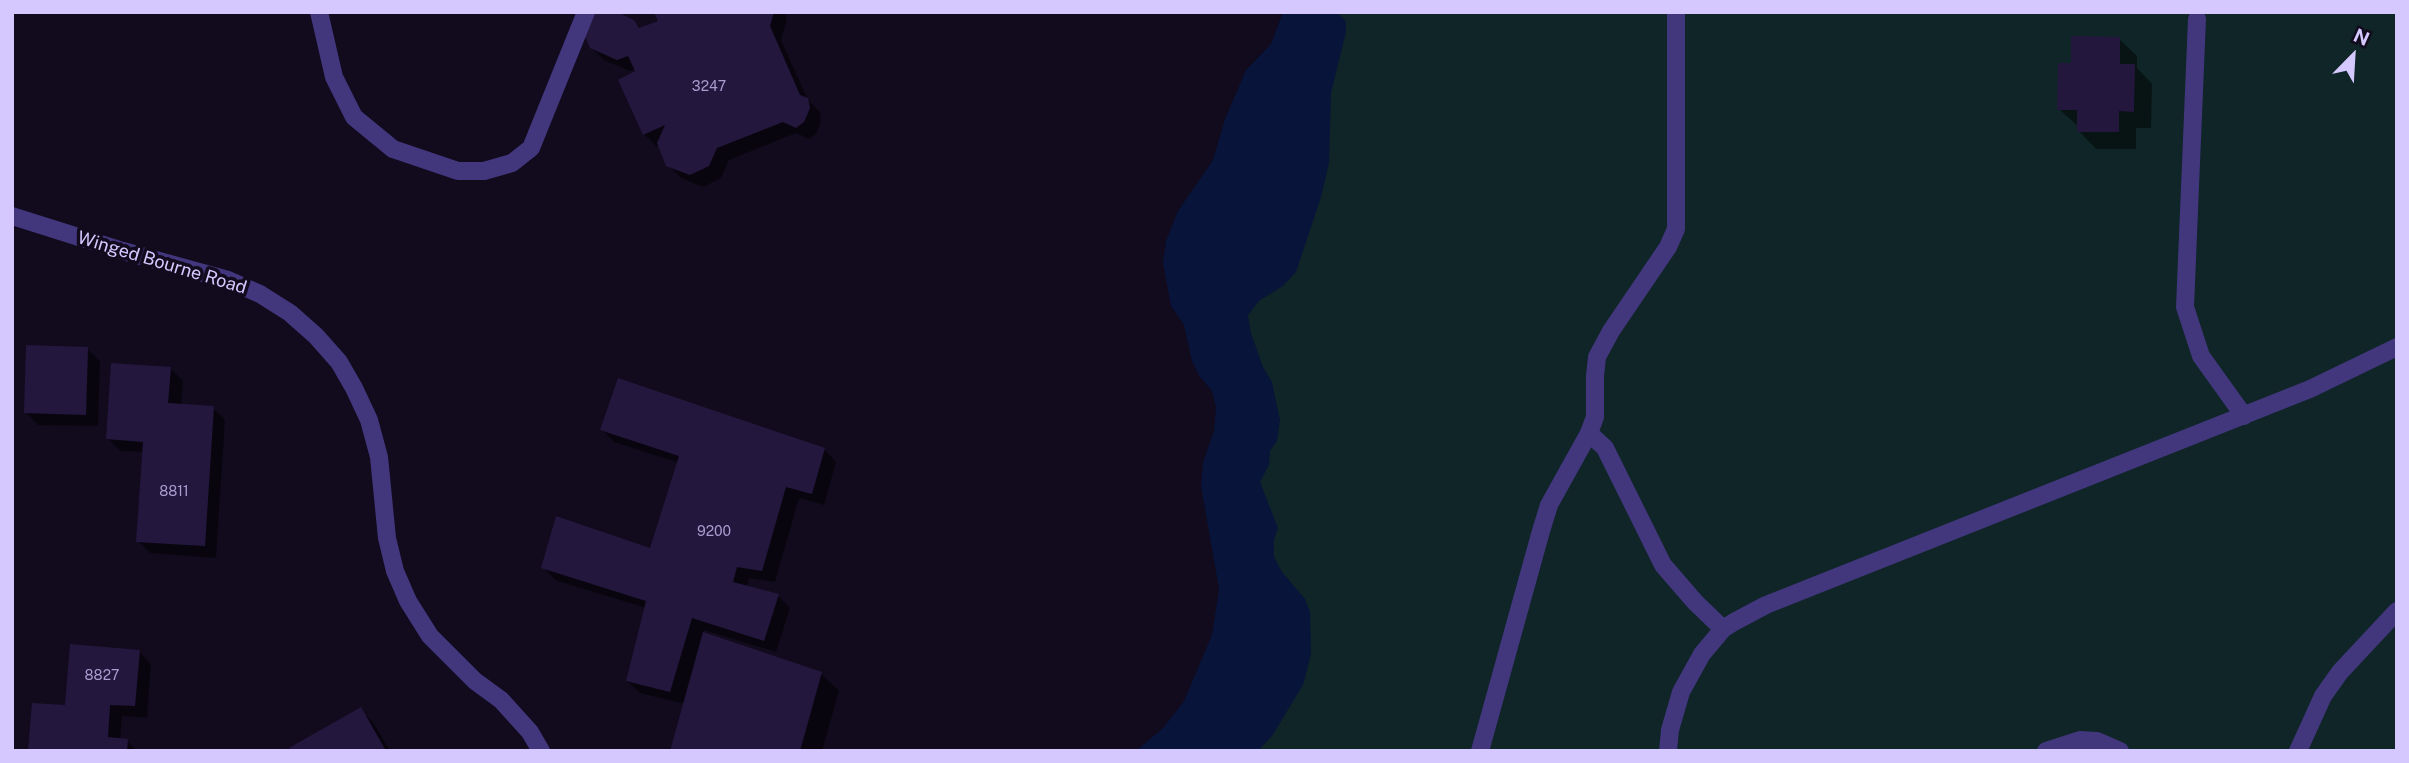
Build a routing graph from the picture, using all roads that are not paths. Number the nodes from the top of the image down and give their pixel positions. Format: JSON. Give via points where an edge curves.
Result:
{"nodes":[{"id":1,"x":319,"y":12,"type":"edge"},
{"id":2,"x":586,"y":12,"type":"edge"},
{"id":3,"x":1676,"y":12,"type":"edge"},
{"id":4,"x":2197,"y":19,"type":"dead end"},
{"id":5,"x":12,"y":216,"type":"edge"},
{"id":6,"x":2397,"y":347,"type":"edge"},
{"id":7,"x":2244,"y":416,"type":"junction"},
{"id":8,"x":1589,"y":433,"type":"junction"},
{"id":9,"x":2397,"y":611,"type":"edge"},
{"id":10,"x":1723,"y":629,"type":"junction"},
{"id":11,"x":541,"y":751,"type":"edge"},
{"id":12,"x":1480,"y":751,"type":"edge"},
{"id":13,"x":1668,"y":751,"type":"edge"},
{"id":14,"x":2046,"y":751,"type":"edge"},
{"id":15,"x":2120,"y":751,"type":"edge"},
{"id":16,"x":2298,"y":751,"type":"edge"}],
"edges":[{"from":1,"to":2,"type":"street","via":[[334,77],[354,117],[393,149],[458,171],[484,171],[512,163],[531,148]]},
{"from":3,"to":8,"type":"street","via":[[1676,229],[1597,357],[1595,417]]},
{"from":4,"to":7,"type":"street","via":[[2185,307],[2201,356]]},
{"from":5,"to":11,"type":"street","name":"Winged Bourne Road","via":[[228,280],[260,294],[316,335],[339,362],[369,420],[380,457],[387,538],[408,601],[430,636],[501,700]]},
{"from":6,"to":7,"type":"street"},
{"from":7,"to":10,"type":"street","via":[[1766,605]]},
{"from":8,"to":10,"type":"street","via":[[1605,448],[1663,565]]},
{"from":8,"to":12,"type":"street","via":[[1549,505]]},
{"from":9,"to":16,"type":"street","via":[[2323,696]]},
{"from":10,"to":13,"type":"street","via":[[1702,654],[1681,692]]},
{"from":14,"to":15,"type":"street","via":[[2080,740],[2097,741]]}]}
